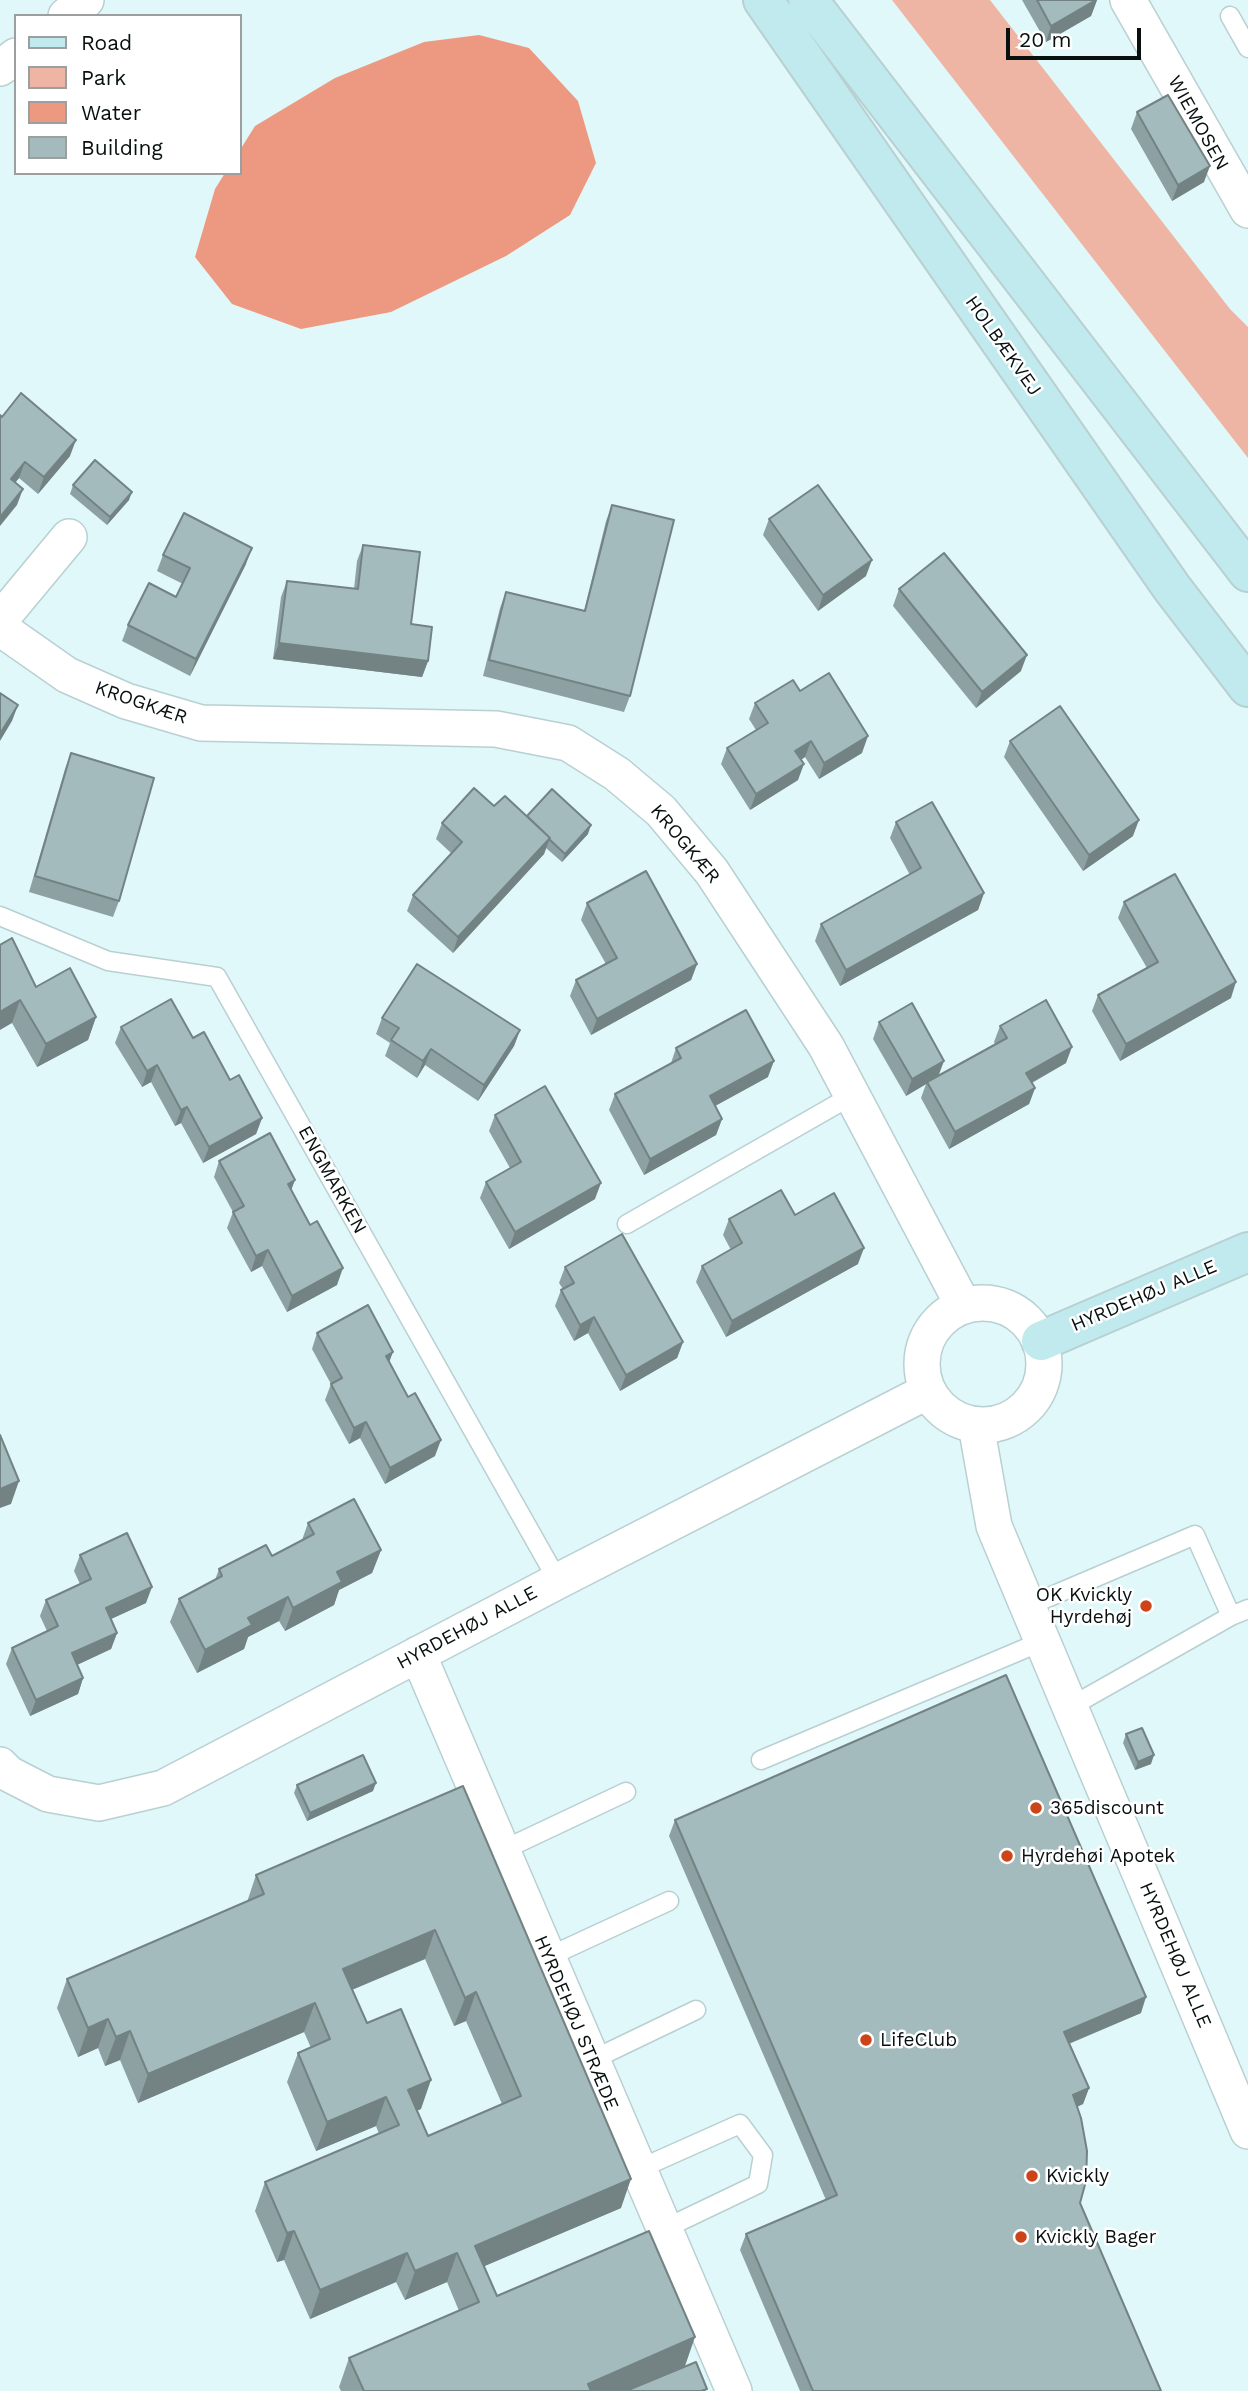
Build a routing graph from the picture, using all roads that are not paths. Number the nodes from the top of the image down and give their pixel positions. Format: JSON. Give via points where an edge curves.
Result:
{"nodes":[{"id":1,"x":86,"y":0,"type":"edge"},
{"id":2,"x":763,"y":0,"type":"edge"},
{"id":3,"x":807,"y":0,"type":"edge"},
{"id":4,"x":1128,"y":0,"type":"edge"},
{"id":5,"x":68,"y":14,"type":"edge"},
{"id":6,"x":1230,"y":16,"type":"dead end"},
{"id":7,"x":1248,"y":48,"type":"edge"},
{"id":8,"x":14,"y":57,"type":"edge"},
{"id":9,"x":0,"y":68,"type":"edge"},
{"id":10,"x":1247,"y":206,"type":"edge"},
{"id":11,"x":69,"y":537,"type":"dead end"},
{"id":12,"x":1248,"y":572,"type":"edge"},
{"id":13,"x":0,"y":620,"type":"edge"},
{"id":14,"x":0,"y":628,"type":"edge"},
{"id":15,"x":1248,"y":687,"type":"edge"},
{"id":16,"x":0,"y":916,"type":"edge"},
{"id":17,"x":853,"y":1096,"type":"junction"},
{"id":18,"x":627,"y":1224,"type":"dead end"},
{"id":19,"x":1248,"y":1252,"type":"edge"},
{"id":20,"x":963,"y":1305,"type":"junction"},
{"id":21,"x":1041,"y":1341,"type":"junction"},
{"id":22,"x":928,"y":1391,"type":"junction"},
{"id":23,"x":976,"y":1425,"type":"junction"},
{"id":24,"x":558,"y":1581,"type":"junction"},
{"id":25,"x":1028,"y":1606,"type":"junction"},
{"id":26,"x":1240,"y":1612,"type":"edge"},
{"id":27,"x":1043,"y":1641,"type":"junction"},
{"id":28,"x":418,"y":1654,"type":"junction"},
{"id":29,"x":1070,"y":1707,"type":"junction"},
{"id":30,"x":761,"y":1760,"type":"dead end"},
{"id":31,"x":0,"y":1765,"type":"edge"},
{"id":32,"x":626,"y":1792,"type":"dead end"},
{"id":33,"x":501,"y":1851,"type":"junction"},
{"id":34,"x":669,"y":1900,"type":"dead end"},
{"id":35,"x":548,"y":1957,"type":"junction"},
{"id":36,"x":696,"y":2010,"type":"dead end"},
{"id":37,"x":592,"y":2060,"type":"junction"},
{"id":38,"x":1248,"y":2131,"type":"edge"},
{"id":39,"x":639,"y":2169,"type":"junction"},
{"id":40,"x":664,"y":2229,"type":"junction"},
{"id":41,"x":734,"y":2391,"type":"edge"}],
"edges":[{"from":1,"to":5,"type":"street"},
{"from":2,"to":15,"type":"street","name":"HOLBÆKVEJ","via":[[1164,576]]},
{"from":3,"to":12,"type":"street"},
{"from":4,"to":10,"type":"street","name":"WIEMOSEN"},
{"from":6,"to":7,"type":"lane"},
{"from":8,"to":9,"type":"street"},
{"from":11,"to":13,"type":"street"},
{"from":14,"to":17,"type":"street","name":"KROGKÆR","via":[[67,675],[125,701],[201,723],[496,729],[568,743],[617,774],[661,811],[712,872],[827,1046]]},
{"from":16,"to":24,"type":"lane","name":"ENGMARKEN","via":[[108,961],[217,977]]},
{"from":17,"to":18,"type":"lane"},
{"from":17,"to":20,"type":"street","name":"KROGKÆR"},
{"from":19,"to":21,"type":"street","name":"HYRDEHØJ ALLE"},
{"from":20,"to":21,"type":"street","via":[[986,1302],[1009,1307],[1028,1321]]},
{"from":20,"to":22,"type":"street","via":[[944,1315],[923,1350],[922,1371]]},
{"from":21,"to":23,"type":"street","via":[[1045,1361],[1042,1383],[1032,1401],[1017,1416],[998,1424]]},
{"from":22,"to":23,"type":"street","via":[[939,1408]]},
{"from":22,"to":24,"type":"street","name":"HYRDEHØJ ALLE"},
{"from":23,"to":25,"type":"street","name":"HYRDEHØJ ALLE","via":[[995,1526]]},
{"from":24,"to":28,"type":"street","name":"HYRDEHØJ ALLE"},
{"from":25,"to":26,"type":"lane","via":[[1195,1535]]},
{"from":25,"to":27,"type":"street","name":"HYRDEHØJ ALLE"},
{"from":26,"to":29,"type":"lane"},
{"from":27,"to":29,"type":"street","name":"HYRDEHØJ ALLE"},
{"from":27,"to":30,"type":"lane"},
{"from":28,"to":31,"type":"street","name":"HYRDEHØJ ALLE","via":[[163,1788],[99,1803],[48,1794]]},
{"from":28,"to":33,"type":"street","name":"HYRDEHØJ STRÆDE"},
{"from":29,"to":38,"type":"street","name":"HYRDEHØJ ALLE"},
{"from":32,"to":33,"type":"lane"},
{"from":33,"to":35,"type":"street","name":"HYRDEHØJ STRÆDE"},
{"from":34,"to":35,"type":"lane"},
{"from":35,"to":37,"type":"street","name":"HYRDEHØJ STRÆDE"},
{"from":36,"to":37,"type":"lane"},
{"from":37,"to":39,"type":"street","name":"HYRDEHØJ STRÆDE"},
{"from":39,"to":40,"type":"street","name":"HYRDEHØJ STRÆDE"},
{"from":39,"to":40,"type":"lane","via":[[740,2124],[764,2155],[758,2184]]},
{"from":40,"to":41,"type":"street","name":"HYRDEHØJ STRÆDE"}]}
